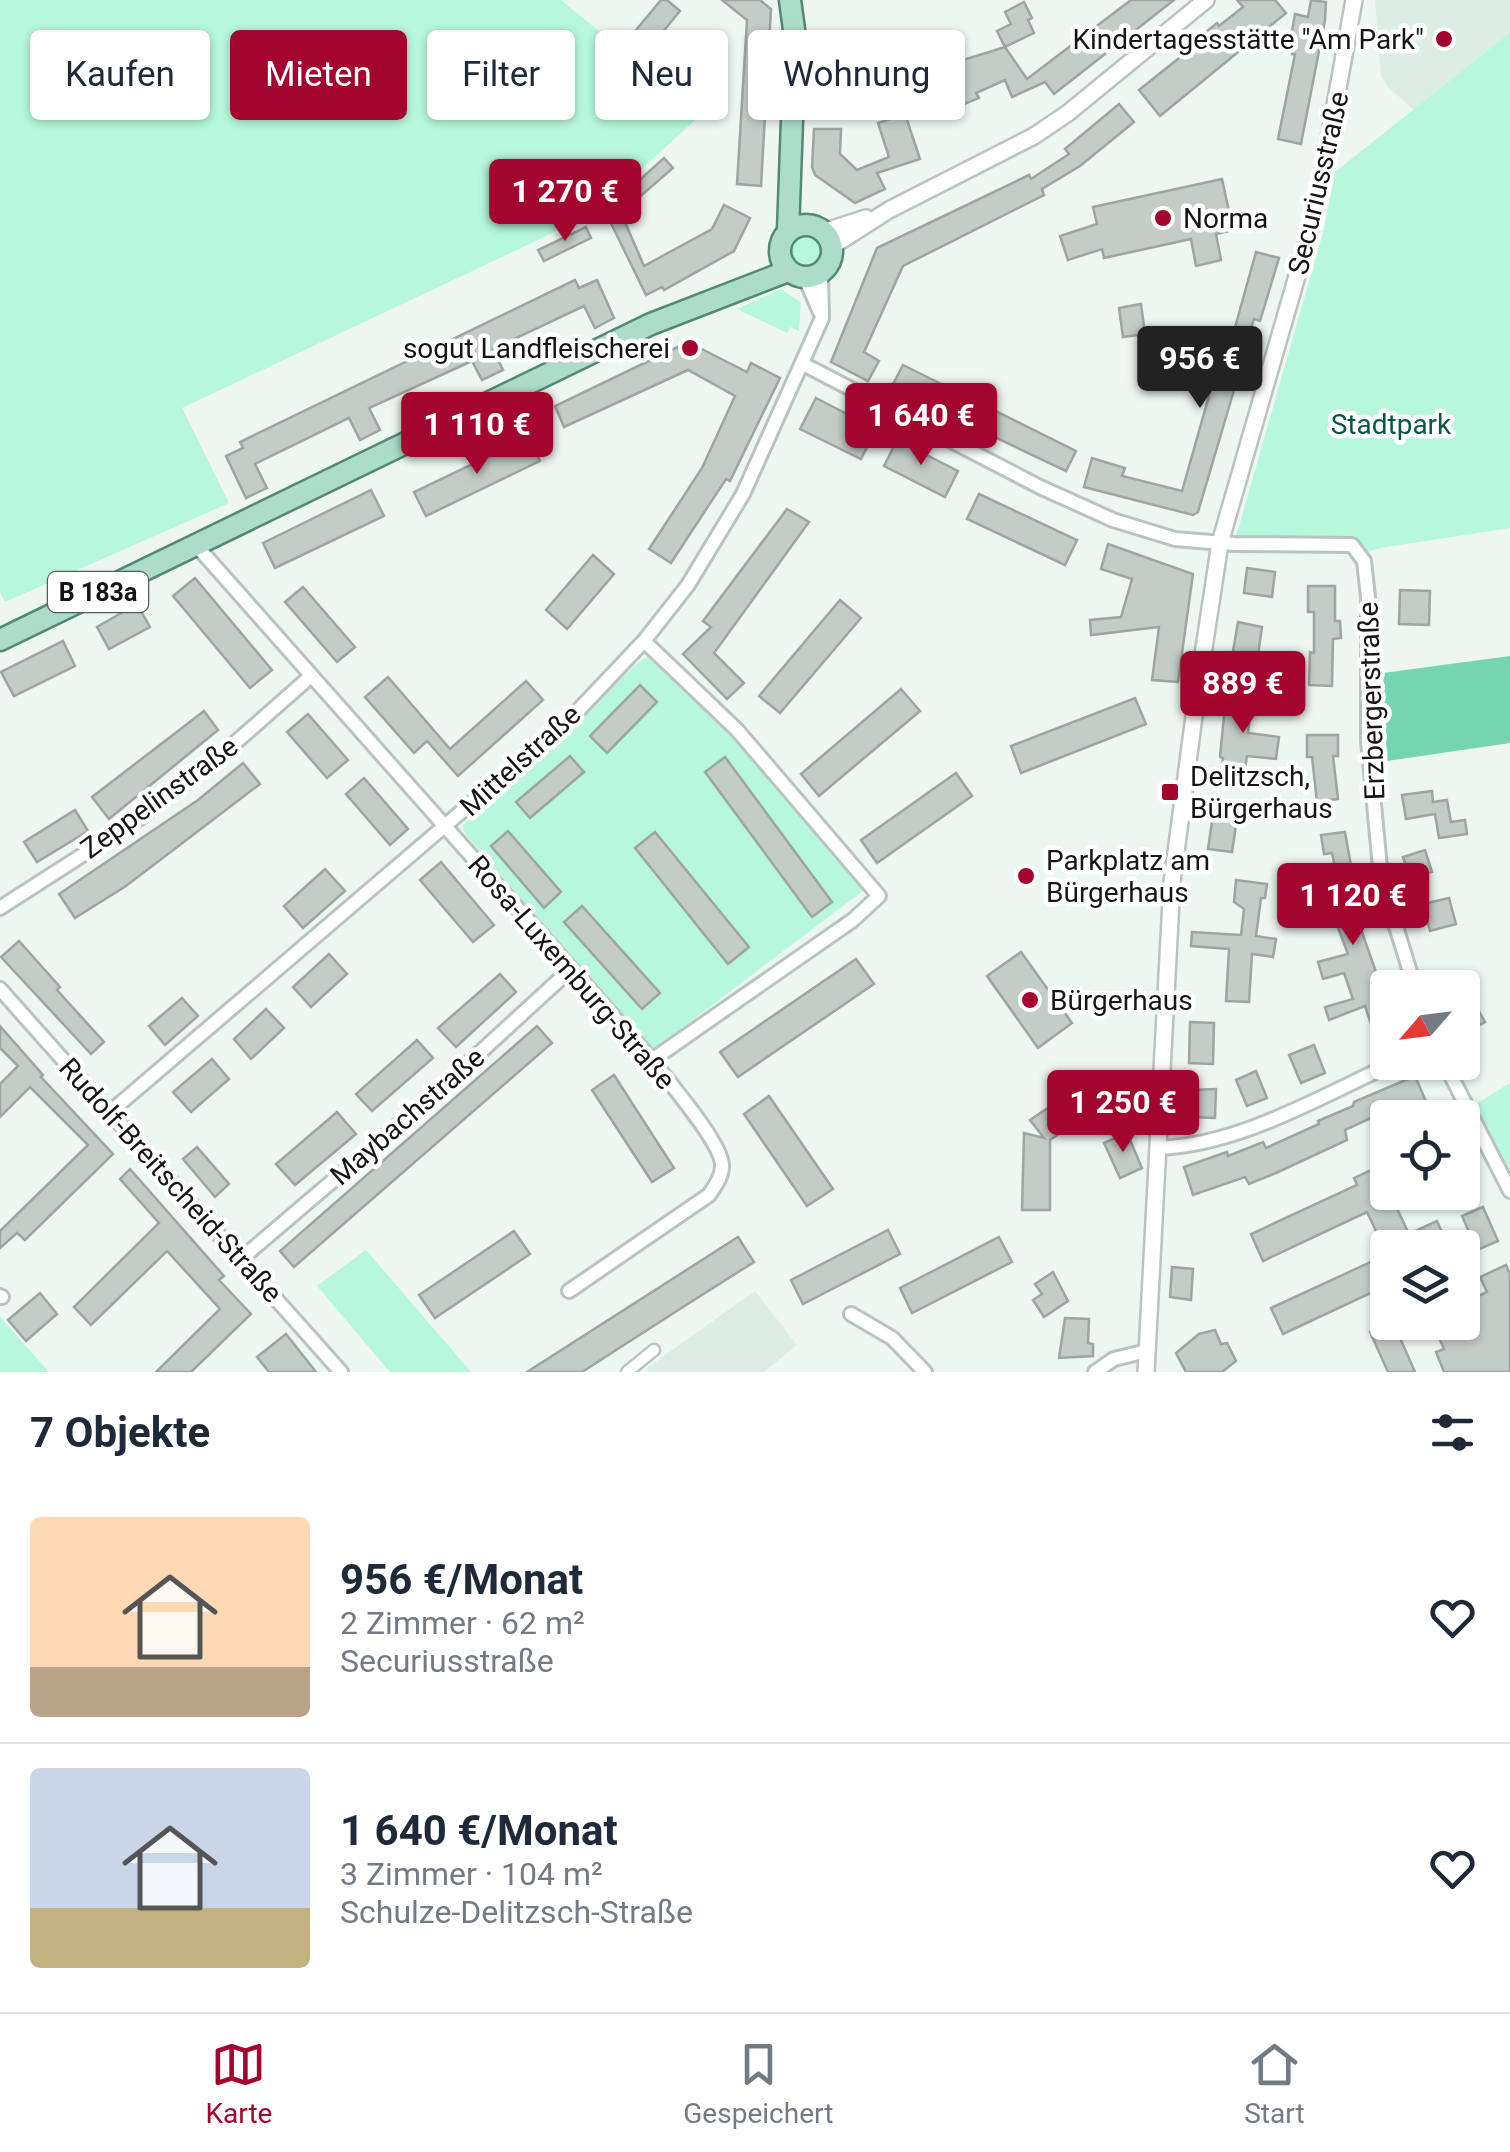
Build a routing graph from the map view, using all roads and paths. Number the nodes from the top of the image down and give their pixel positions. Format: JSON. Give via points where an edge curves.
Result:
{"nodes":[{"id":1,"x":790,"y":0,"type":"edge"},
{"id":2,"x":1206,"y":0,"type":"edge"},
{"id":3,"x":1354,"y":0,"type":"edge"},
{"id":4,"x":812,"y":234,"type":"junction"},
{"id":5,"x":798,"y":269,"type":"junction"},
{"id":6,"x":803,"y":364,"type":"junction"},
{"id":7,"x":1220,"y":543,"type":"junction"},
{"id":8,"x":195,"y":544,"type":"junction"},
{"id":9,"x":0,"y":640,"type":"edge"},
{"id":10,"x":644,"y":641,"type":"junction"},
{"id":11,"x":311,"y":676,"type":"junction"},
{"id":12,"x":445,"y":827,"type":"junction"},
{"id":13,"x":0,"y":908,"type":"edge"},
{"id":14,"x":571,"y":969,"type":"junction"},
{"id":15,"x":1409,"y":970,"type":"edge"},
{"id":16,"x":0,"y":989,"type":"edge"},
{"id":17,"x":652,"y":1060,"type":"junction"},
{"id":18,"x":1370,"y":1074,"type":"edge"},
{"id":19,"x":1453,"y":1080,"type":"edge"},
{"id":20,"x":109,"y":1113,"type":"junction"},
{"id":21,"x":1158,"y":1148,"type":"junction"},
{"id":22,"x":1510,"y":1190,"type":"edge"},
{"id":23,"x":240,"y":1259,"type":"junction"},
{"id":24,"x":569,"y":1291,"type":"dead end"},
{"id":25,"x":851,"y":1314,"type":"dead end"},
{"id":26,"x":654,"y":1350,"type":"dead end"},
{"id":27,"x":1147,"y":1351,"type":"junction"},
{"id":28,"x":341,"y":1372,"type":"edge"},
{"id":29,"x":627,"y":1372,"type":"edge"},
{"id":30,"x":926,"y":1372,"type":"edge"},
{"id":31,"x":1094,"y":1372,"type":"edge"},
{"id":32,"x":1146,"y":1372,"type":"edge"}],
"edges":[{"from":1,"to":4,"type":"main road","via":[[795,37],[789,180]]},
{"from":2,"to":4,"type":"street","via":[[1034,136],[889,210]]},
{"from":3,"to":7,"type":"street","name":"Securiusstraße","via":[[1316,210]]},
{"from":4,"to":5,"type":"main road","via":[[780,243]]},
{"from":4,"to":5,"type":"main road","via":[[831,259]]},
{"from":5,"to":6,"type":"street","name":"Mittelstraße","via":[[822,318]]},
{"from":5,"to":8,"type":"main road","number":"B 183a","via":[[652,324]]},
{"from":6,"to":7,"type":"street","name":"Erzbergerstraße","via":[[1114,520]]},
{"from":6,"to":10,"type":"street","name":"Mittelstraße","via":[[744,494]]},
{"from":7,"to":15,"type":"street","name":"Erzbergerstraße","via":[[1352,545],[1361,554],[1381,878]]},
{"from":7,"to":21,"type":"street","name":"Securiusstraße","via":[[1172,882]]},
{"from":8,"to":9,"type":"main road","number":"B 183a"},
{"from":8,"to":11,"type":"street","name":"Rosa-Luxemburg-Straße"},
{"from":10,"to":12,"type":"street","name":"Mittelstraße","via":[[572,717]]},
{"from":10,"to":17,"type":"street","via":[[737,730],[879,896]]},
{"from":11,"to":12,"type":"street","name":"Rosa-Luxemburg-Straße"},
{"from":11,"to":13,"type":"street","name":"Zeppelinstraße","via":[[140,818]]},
{"from":12,"to":14,"type":"street","name":"Rosa-Luxemburg-Straße"},
{"from":12,"to":20,"type":"street","name":"Mittelstraße"},
{"from":14,"to":17,"type":"street","name":"Rosa-Luxemburg-Straße"},
{"from":14,"to":23,"type":"street","name":"Maybachstraße"},
{"from":16,"to":20,"type":"street","name":"Rudolf-Breitscheid-Straße"},
{"from":17,"to":24,"type":"street","name":"Rosa-Luxemburg-Straße","via":[[714,1145],[723,1163],[719,1180],[709,1195]]},
{"from":18,"to":21,"type":"street","via":[[1260,1125]]},
{"from":19,"to":22,"type":"street"},
{"from":20,"to":23,"type":"street","name":"Rudolf-Breitscheid-Straße"},
{"from":21,"to":27,"type":"street","name":"Securiusstraße"},
{"from":23,"to":28,"type":"street","name":"Rudolf-Breitscheid-Straße"},
{"from":25,"to":30,"type":"street","via":[[892,1338]]},
{"from":26,"to":29,"type":"street"},
{"from":27,"to":31,"type":"street"},
{"from":27,"to":32,"type":"street","name":"Securiusstraße"}]}
